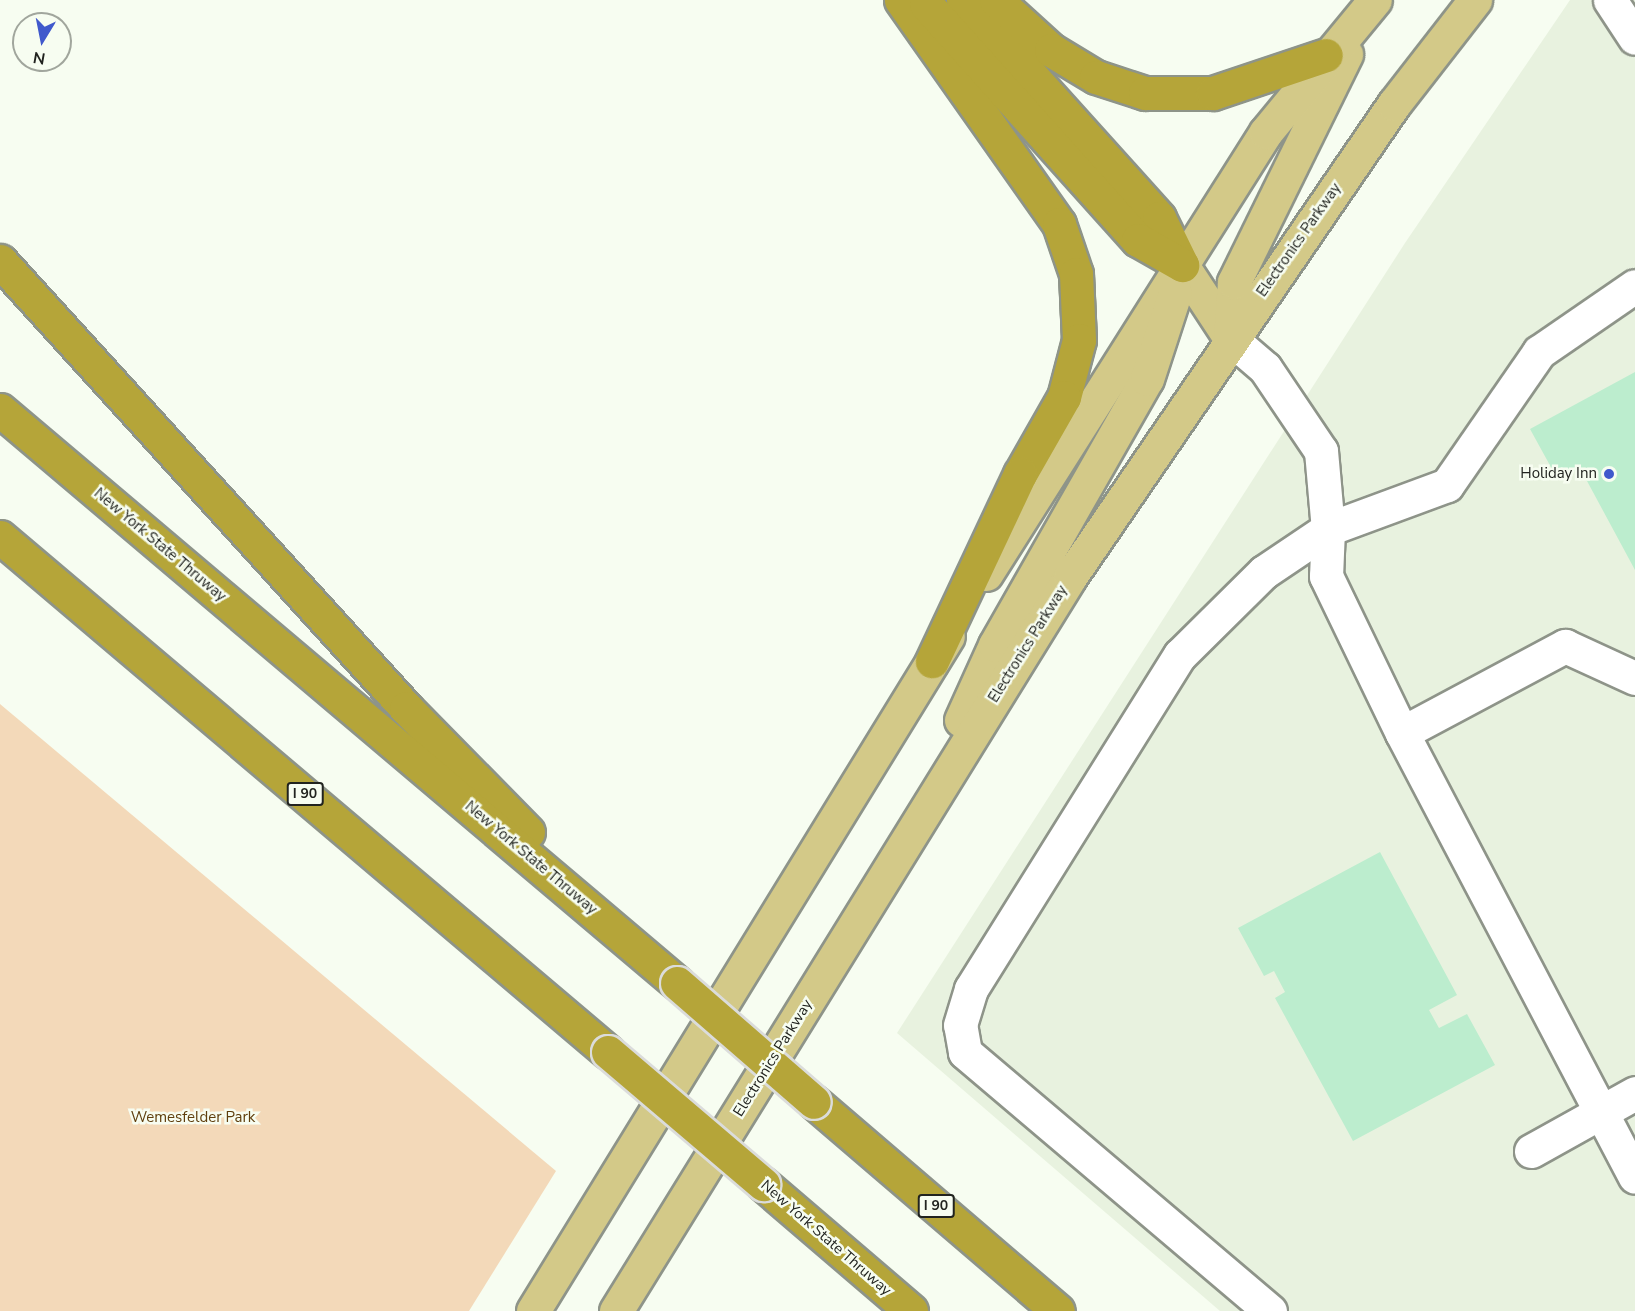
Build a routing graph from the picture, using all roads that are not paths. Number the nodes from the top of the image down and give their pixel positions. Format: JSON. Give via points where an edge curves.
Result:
{"nodes":[{"id":1,"x":901,"y":0,"type":"edge"},
{"id":2,"x":922,"y":0,"type":"edge"},
{"id":3,"x":963,"y":0,"type":"edge"},
{"id":4,"x":996,"y":0,"type":"edge"},
{"id":5,"x":1375,"y":0,"type":"edge"},
{"id":6,"x":1475,"y":0,"type":"edge"},
{"id":7,"x":1610,"y":0,"type":"edge"},
{"id":8,"x":1635,"y":38,"type":"edge"},
{"id":9,"x":1326,"y":55,"type":"junction"},
{"id":10,"x":0,"y":261,"type":"edge"},
{"id":11,"x":1182,"y":265,"type":"junction"},
{"id":12,"x":1635,"y":286,"type":"edge"},
{"id":13,"x":1230,"y":338,"type":"junction"},
{"id":14,"x":0,"y":410,"type":"edge"},
{"id":15,"x":1328,"y":529,"type":"junction"},
{"id":16,"x":0,"y":537,"type":"edge"},
{"id":17,"x":932,"y":661,"type":"junction"},
{"id":18,"x":1635,"y":678,"type":"edge"},
{"id":19,"x":1402,"y":733,"type":"junction"},
{"id":20,"x":904,"y":844,"type":"junction"},
{"id":21,"x":585,"y":904,"type":"junction"},
{"id":22,"x":1635,"y":1093,"type":"edge"},
{"id":23,"x":1601,"y":1112,"type":"junction"},
{"id":24,"x":1532,"y":1151,"type":"dead end"},
{"id":25,"x":1635,"y":1177,"type":"edge"},
{"id":26,"x":533,"y":1311,"type":"edge"},
{"id":27,"x":617,"y":1311,"type":"edge"},
{"id":28,"x":911,"y":1311,"type":"edge"},
{"id":29,"x":1058,"y":1311,"type":"edge"},
{"id":30,"x":1270,"y":1311,"type":"edge"}],
"edges":[{"from":1,"to":17,"type":"highway","via":[[1059,224],[1076,274],[1079,340],[1064,397],[1020,474]]},
{"from":2,"to":11,"type":"highway","via":[[1138,240]]},
{"from":3,"to":11,"type":"highway","via":[[1159,218]]},
{"from":4,"to":9,"type":"highway","via":[[1051,50],[1096,77],[1145,93],[1213,93]]},
{"from":5,"to":9,"type":"main road"},
{"from":5,"to":13,"type":"main road","via":[[1302,137],[1234,282]]},
{"from":6,"to":13,"type":"main road","name":"Electronics Parkway","via":[[1394,104]]},
{"from":7,"to":8,"type":"lane"},
{"from":9,"to":11,"type":"main road","via":[[1266,132]]},
{"from":10,"to":21,"type":"highway","via":[[406,708],[523,825]]},
{"from":11,"to":13,"type":"main road"},
{"from":11,"to":17,"type":"main road"},
{"from":11,"to":20,"type":"main road","via":[[1147,379],[995,645]]},
{"from":12,"to":15,"type":"lane","via":[[1539,352],[1447,485]]},
{"from":13,"to":15,"type":"lane","via":[[1265,368],[1321,451]]},
{"from":13,"to":20,"type":"main road","name":"Electronics Parkway","via":[[1070,577]]},
{"from":14,"to":21,"type":"highway","name":"New York State Thruway","number":"I 90"},
{"from":15,"to":19,"type":"lane","via":[[1326,576]]},
{"from":15,"to":30,"type":"lane","via":[[1264,572],[1180,655],[971,989],[960,1025],[965,1052]]},
{"from":16,"to":28,"type":"highway","name":"New York State Thruway","number":"I 90","bridge":true},
{"from":17,"to":26,"type":"main road"},
{"from":18,"to":19,"type":"lane","via":[[1565,646]]},
{"from":19,"to":23,"type":"lane"},
{"from":20,"to":27,"type":"main road","name":"Electronics Parkway"},
{"from":21,"to":29,"type":"highway","name":"New York State Thruway","number":"I 90","bridge":true},
{"from":22,"to":23,"type":"lane"},
{"from":23,"to":24,"type":"lane"},
{"from":23,"to":25,"type":"lane"}]}
